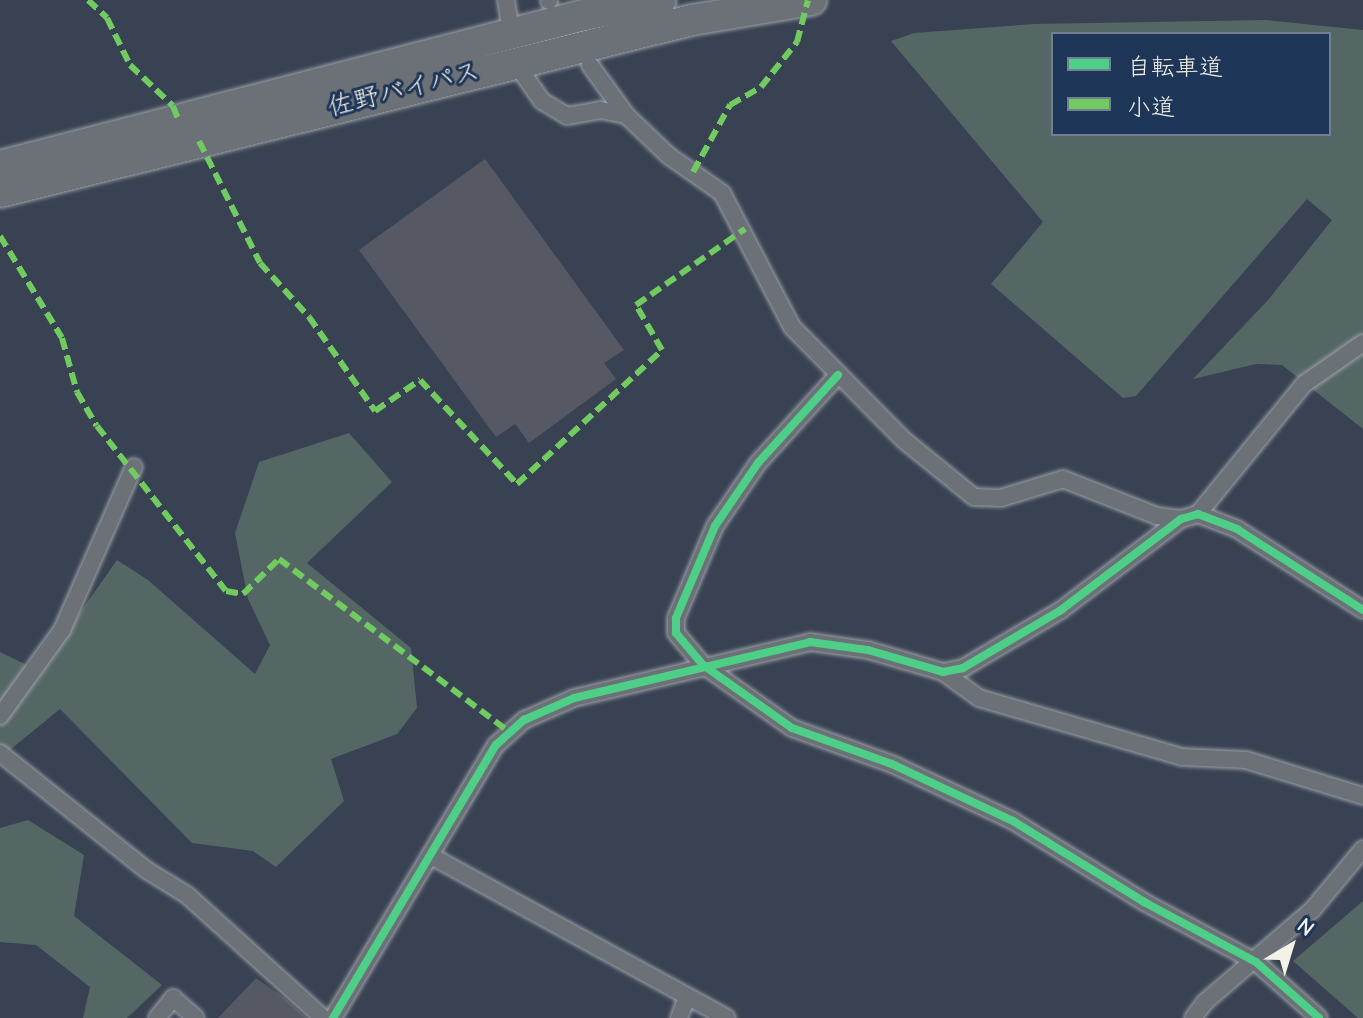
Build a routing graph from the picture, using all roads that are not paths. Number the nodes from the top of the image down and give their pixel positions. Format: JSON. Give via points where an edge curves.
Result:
{"nodes":[{"id":1,"x":506,"y":0,"type":"edge"},
{"id":2,"x":661,"y":0,"type":"edge"},
{"id":3,"x":811,"y":0,"type":"edge"},
{"id":4,"x":513,"y":48,"type":"junction"},
{"id":5,"x":590,"y":65,"type":"dead end"},
{"id":6,"x":626,"y":115,"type":"junction"},
{"id":7,"x":0,"y":166,"type":"edge"},
{"id":8,"x":0,"y":192,"type":"edge"},
{"id":9,"x":1363,"y":343,"type":"edge"},
{"id":10,"x":838,"y":375,"type":"junction"},
{"id":11,"x":134,"y":467,"type":"dead end"},
{"id":12,"x":1198,"y":514,"type":"junction"},
{"id":13,"x":1181,"y":519,"type":"junction"},
{"id":14,"x":1363,"y":610,"type":"edge"},
{"id":15,"x":703,"y":665,"type":"junction"},
{"id":16,"x":943,"y":672,"type":"junction"},
{"id":17,"x":0,"y":716,"type":"edge"},
{"id":18,"x":0,"y":753,"type":"edge"},
{"id":19,"x":1363,"y":796,"type":"edge"},
{"id":20,"x":1363,"y":849,"type":"edge"},
{"id":21,"x":433,"y":857,"type":"junction"},
{"id":22,"x":1256,"y":962,"type":"junction"},
{"id":23,"x":687,"y":997,"type":"junction"},
{"id":24,"x":157,"y":1018,"type":"edge"},
{"id":25,"x":196,"y":1018,"type":"edge"},
{"id":26,"x":323,"y":1018,"type":"edge"},
{"id":27,"x":333,"y":1018,"type":"edge"},
{"id":28,"x":679,"y":1018,"type":"edge"},
{"id":29,"x":727,"y":1018,"type":"edge"},
{"id":30,"x":1193,"y":1018,"type":"edge"},
{"id":31,"x":1319,"y":1018,"type":"edge"}],
"edges":[{"from":1,"to":4,"type":"street"},
{"from":2,"to":4,"type":"highway","name":"佐野バイパス"},
{"from":3,"to":4,"type":"highway","name":"佐野バイパス"},
{"from":4,"to":6,"type":"street","via":[[542,101],[567,116],[600,110]]},
{"from":4,"to":7,"type":"highway","name":"佐野バイパス"},
{"from":4,"to":8,"type":"highway","name":"佐野バイパス"},
{"from":5,"to":6,"type":"street"},
{"from":6,"to":10,"type":"street","via":[[669,156],[722,193],[792,327]]},
{"from":9,"to":12,"type":"street","via":[[1304,384]]},
{"from":10,"to":13,"type":"street","via":[[974,497],[1001,498],[1063,479],[1157,516]]},
{"from":10,"to":15,"type":"street","via":[[758,463],[715,526],[676,618],[676,633]]},
{"from":11,"to":17,"type":"street","via":[[62,630]]},
{"from":12,"to":13,"type":"street"},
{"from":12,"to":14,"type":"street","via":[[1237,529]]},
{"from":13,"to":16,"type":"street","via":[[983,661]]},
{"from":15,"to":16,"type":"street","via":[[810,642],[868,650]]},
{"from":15,"to":21,"type":"street","via":[[574,698],[524,720],[496,745]]},
{"from":15,"to":22,"type":"street","via":[[792,728],[962,794]]},
{"from":16,"to":19,"type":"street","via":[[979,698],[1182,757],[1246,760]]},
{"from":18,"to":26,"type":"street","via":[[148,871],[187,895]]},
{"from":20,"to":22,"type":"street","via":[[1313,909]]},
{"from":21,"to":23,"type":"street"},
{"from":21,"to":27,"type":"street"},
{"from":22,"to":30,"type":"street"},
{"from":22,"to":31,"type":"street"},
{"from":23,"to":28,"type":"street"},
{"from":23,"to":29,"type":"street"},
{"from":24,"to":25,"type":"street","via":[[173,998]]}]}
